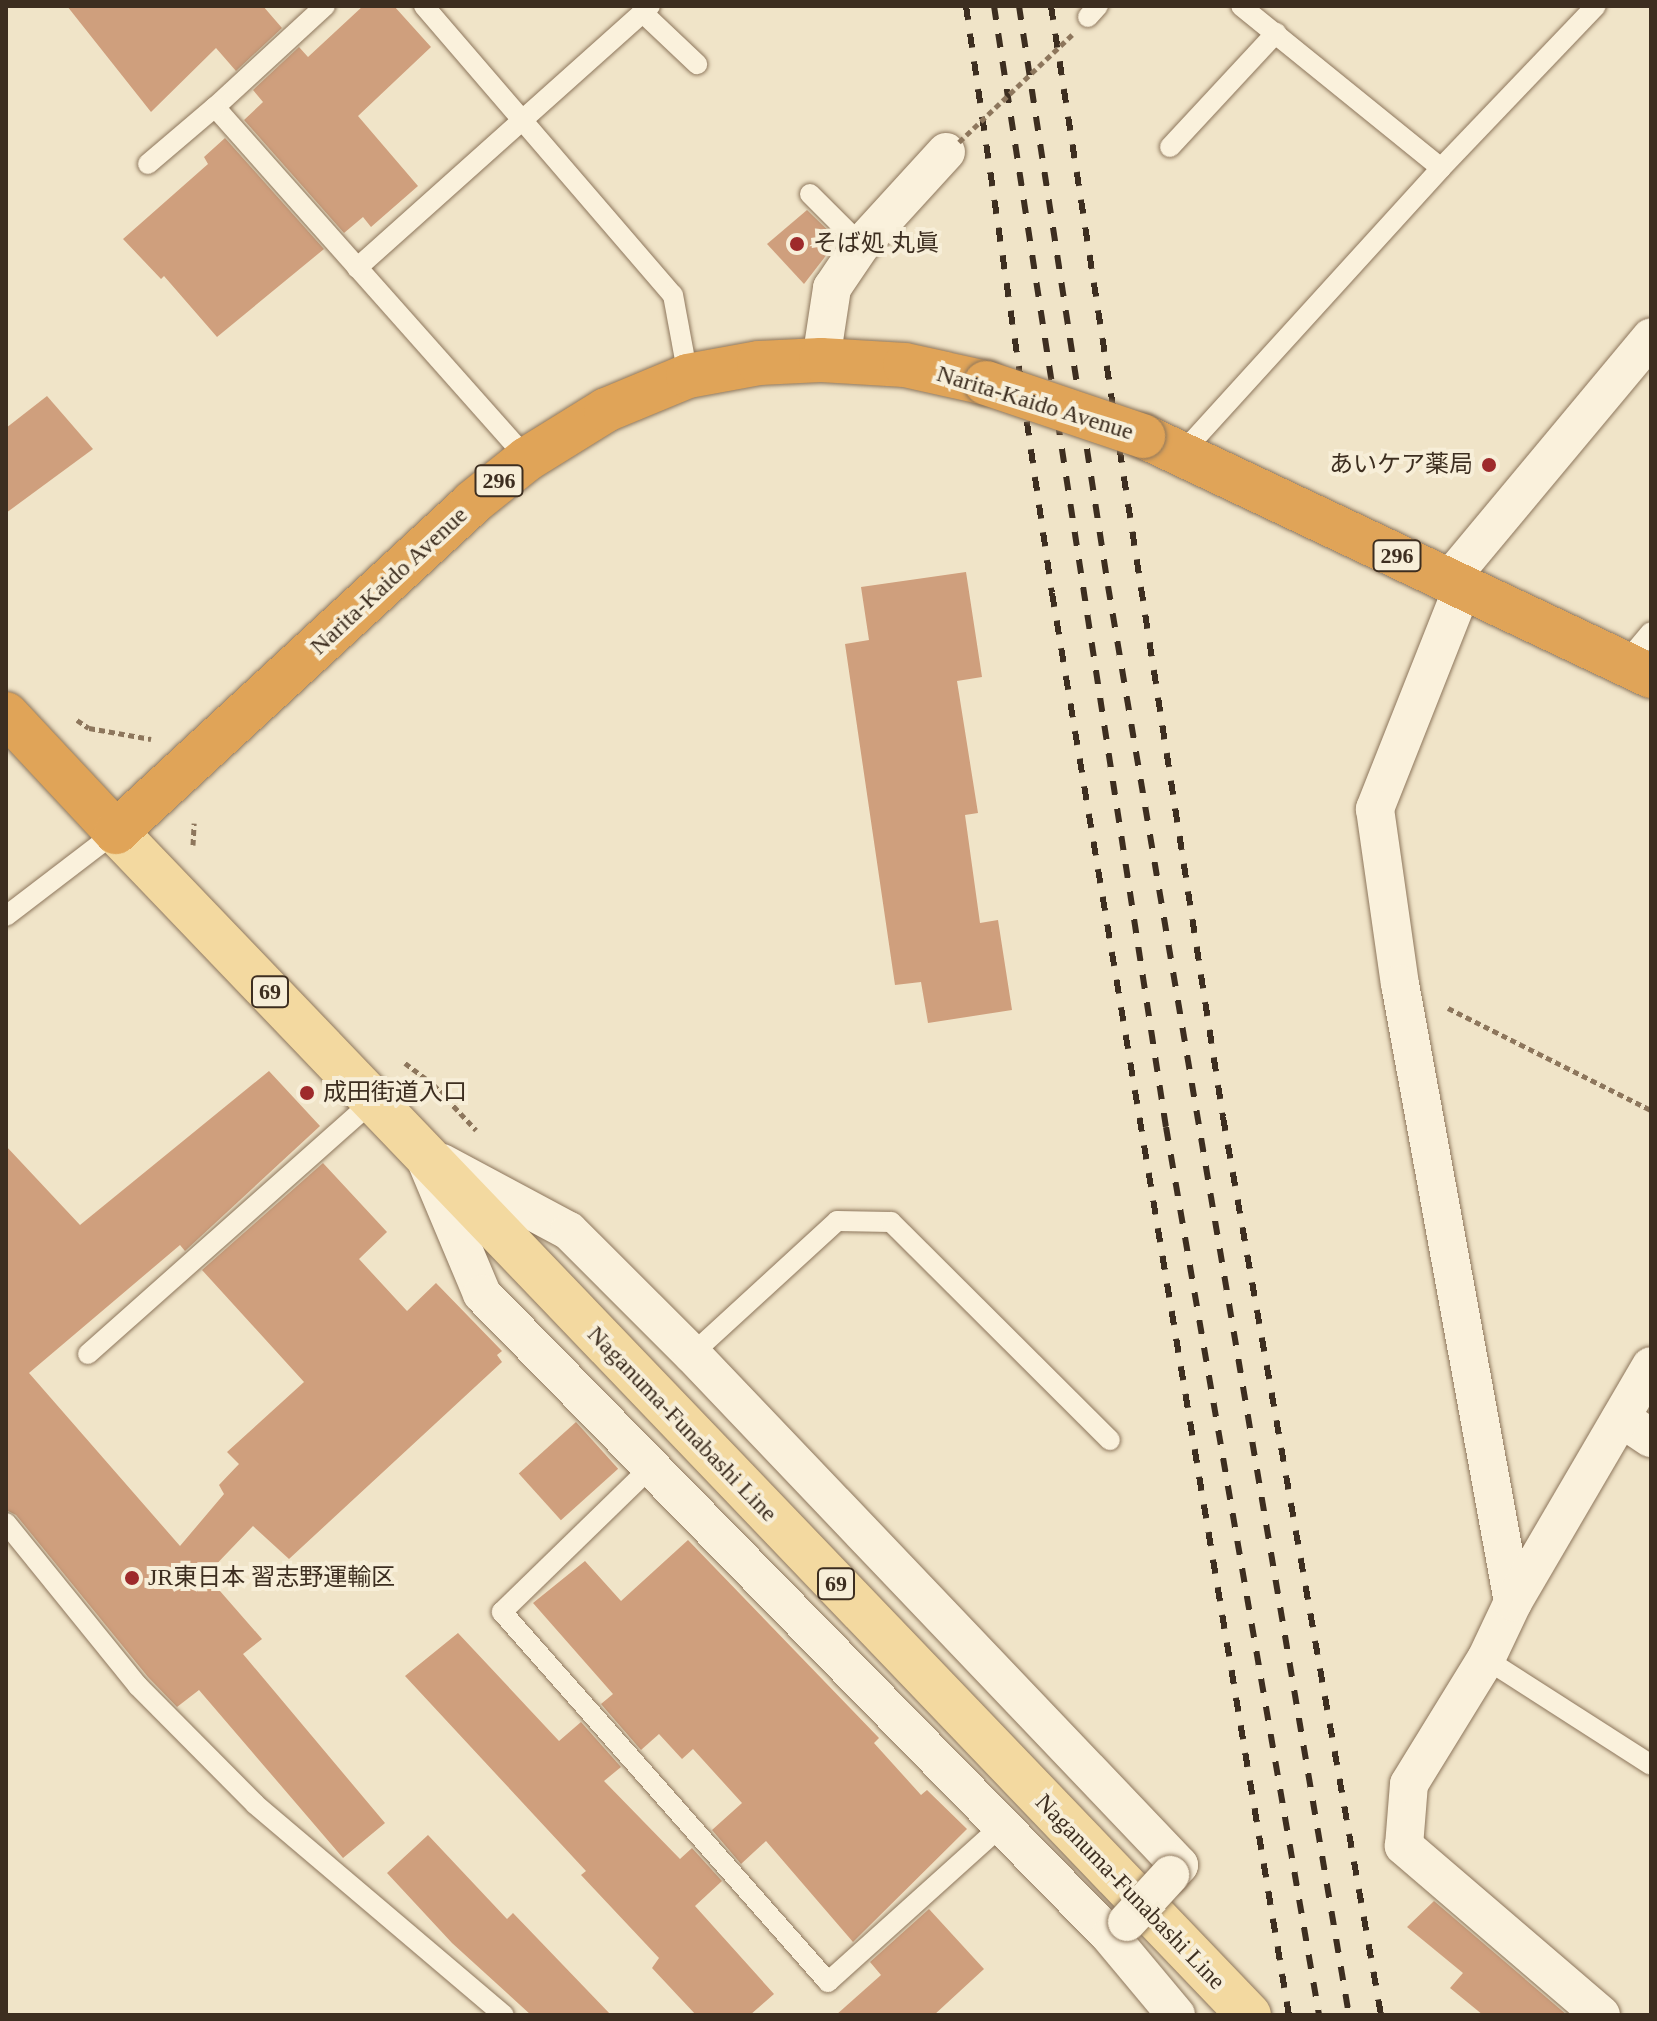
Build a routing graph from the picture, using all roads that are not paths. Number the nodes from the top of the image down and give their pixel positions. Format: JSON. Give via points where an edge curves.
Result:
{"nodes":[{"id":1,"x":325,"y":6,"type":"edge"},
{"id":2,"x":424,"y":6,"type":"edge"},
{"id":3,"x":1241,"y":6,"type":"edge"},
{"id":4,"x":1596,"y":6,"type":"edge"},
{"id":5,"x":646,"y":9,"type":"edge"},
{"id":6,"x":1276,"y":33,"type":"junction"},
{"id":7,"x":697,"y":64,"type":"dead end"},
{"id":8,"x":215,"y":107,"type":"junction"},
{"id":9,"x":521,"y":120,"type":"junction"},
{"id":10,"x":953,"y":147,"type":"road end"},
{"id":11,"x":1170,"y":147,"type":"dead end"},
{"id":12,"x":148,"y":164,"type":"dead end"},
{"id":13,"x":1441,"y":168,"type":"junction"},
{"id":14,"x":810,"y":194,"type":"dead end"},
{"id":15,"x":861,"y":245,"type":"junction"},
{"id":16,"x":357,"y":268,"type":"junction"},
{"id":17,"x":1651,"y":337,"type":"edge"},
{"id":18,"x":821,"y":360,"type":"junction"},
{"id":19,"x":688,"y":376,"type":"junction"},
{"id":20,"x":1162,"y":445,"type":"junction"},
{"id":21,"x":527,"y":459,"type":"junction"},
{"id":22,"x":1455,"y":585,"type":"junction"},
{"id":23,"x":1642,"y":657,"type":"edge"},
{"id":24,"x":6,"y":714,"type":"edge"},
{"id":25,"x":116,"y":832,"type":"junction"},
{"id":26,"x":6,"y":916,"type":"edge"},
{"id":27,"x":374,"y":1100,"type":"junction"},
{"id":28,"x":422,"y":1153,"type":"junction"},
{"id":29,"x":88,"y":1354,"type":"dead end"},
{"id":30,"x":692,"y":1354,"type":"junction"},
{"id":31,"x":1651,"y":1366,"type":"edge"},
{"id":32,"x":1636,"y":1428,"type":"edge"},
{"id":33,"x":1110,"y":1440,"type":"dead end"},
{"id":34,"x":651,"y":1467,"type":"junction"},
{"id":35,"x":6,"y":1523,"type":"edge"},
{"id":36,"x":1513,"y":1602,"type":"junction"},
{"id":37,"x":1486,"y":1659,"type":"junction"},
{"id":38,"x":1651,"y":1765,"type":"edge"},
{"id":39,"x":1001,"y":1826,"type":"junction"},
{"id":40,"x":1119,"y":1929,"type":"junction"},
{"id":41,"x":495,"y":2012,"type":"edge"},
{"id":42,"x":1176,"y":2015,"type":"edge"},
{"id":43,"x":1249,"y":2015,"type":"edge"},
{"id":44,"x":1601,"y":2015,"type":"edge"}],
"edges":[{"from":1,"to":8,"type":"lane"},
{"from":2,"to":9,"type":"lane"},
{"from":3,"to":6,"type":"lane"},
{"from":4,"to":13,"type":"lane"},
{"from":5,"to":7,"type":"lane"},
{"from":5,"to":9,"type":"lane"},
{"from":6,"to":11,"type":"lane"},
{"from":6,"to":13,"type":"lane"},
{"from":8,"to":12,"type":"lane"},
{"from":8,"to":16,"type":"lane"},
{"from":9,"to":16,"type":"lane"},
{"from":9,"to":19,"type":"lane","via":[[673,295]]},
{"from":10,"to":15,"type":"street"},
{"from":13,"to":20,"type":"lane"},
{"from":14,"to":15,"type":"lane"},
{"from":15,"to":18,"type":"street","via":[[832,288]]},
{"from":16,"to":21,"type":"lane"},
{"from":17,"to":22,"type":"street"},
{"from":18,"to":19,"type":"highway","name":"Narita-Kaido Avenue","number":"296"},
{"from":18,"to":20,"type":"highway","name":"Narita-Kaido Avenue","number":"296","bridge":true,"via":[[905,365],[986,383]]},
{"from":19,"to":21,"type":"highway","name":"Narita-Kaido Avenue","number":"296","via":[[606,410]]},
{"from":20,"to":22,"type":"highway","name":"Narita-Kaido Avenue","number":"296"},
{"from":21,"to":25,"type":"highway","name":"Narita-Kaido Avenue","number":"296","via":[[472,503]]},
{"from":22,"to":23,"type":"highway","name":"Narita-Kaido Avenue","number":"296"},
{"from":22,"to":36,"type":"street","via":[[1375,809],[1400,984]]},
{"from":24,"to":25,"type":"highway"},
{"from":25,"to":26,"type":"lane"},
{"from":25,"to":27,"type":"main road","name":"Naganuma-Funabashi Line","number":"69"},
{"from":27,"to":28,"type":"main road","name":"Naganuma-Funabashi Line","number":"69"},
{"from":27,"to":29,"type":"lane"},
{"from":28,"to":30,"type":"street","via":[[569,1231]]},
{"from":28,"to":34,"type":"street","via":[[482,1294]]},
{"from":28,"to":43,"type":"main road","name":"Naganuma-Funabashi Line","number":"69"},
{"from":30,"to":33,"type":"lane","via":[[837,1221],[891,1222]]},
{"from":30,"to":40,"type":"street","bridge":true,"via":[[1179,1865]]},
{"from":31,"to":32,"type":"street"},
{"from":32,"to":36,"type":"street"},
{"from":34,"to":39,"type":"street"},
{"from":34,"to":39,"type":"lane","via":[[502,1612],[828,1982]]},
{"from":35,"to":41,"type":"lane","via":[[138,1686],[255,1804]]},
{"from":36,"to":37,"type":"street"},
{"from":37,"to":38,"type":"lane"},
{"from":37,"to":44,"type":"street","via":[[1409,1784],[1404,1846]]},
{"from":39,"to":40,"type":"street"},
{"from":40,"to":42,"type":"street"}]}
